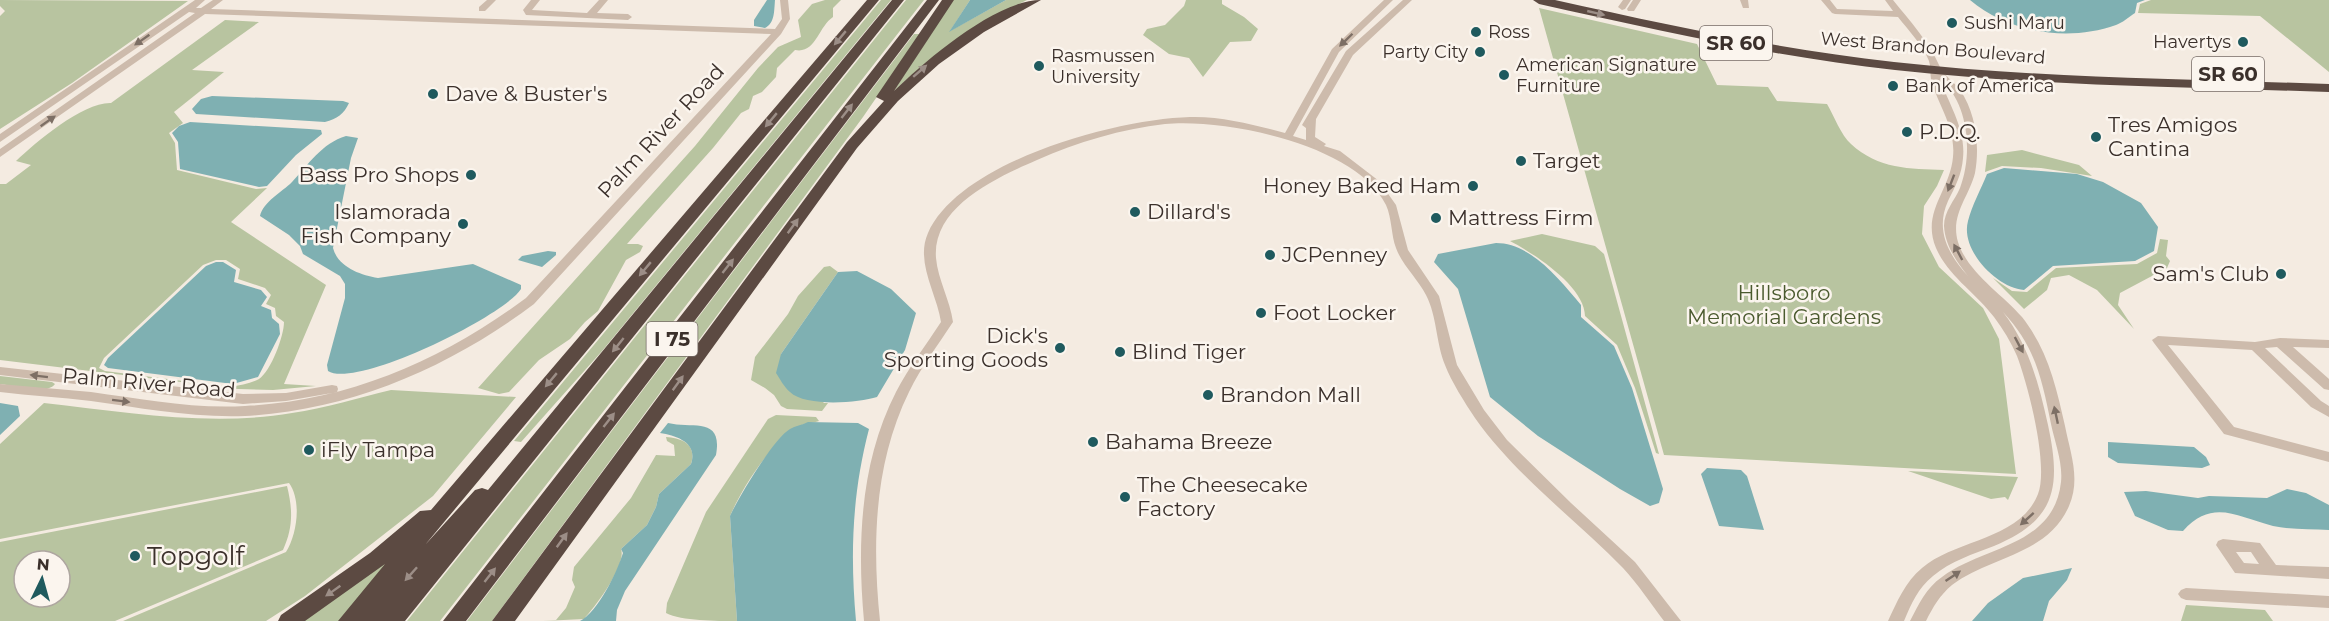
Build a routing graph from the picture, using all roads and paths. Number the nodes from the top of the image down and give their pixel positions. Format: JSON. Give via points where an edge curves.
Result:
{"nodes":[{"id":1,"x":219,"y":0,"type":"edge"},
{"id":2,"x":492,"y":0,"type":"edge"},
{"id":3,"x":536,"y":0,"type":"edge"},
{"id":4,"x":604,"y":0,"type":"edge"},
{"id":5,"x":784,"y":0,"type":"edge"},
{"id":6,"x":873,"y":0,"type":"edge"},
{"id":7,"x":898,"y":0,"type":"edge"},
{"id":8,"x":933,"y":0,"type":"edge"},
{"id":9,"x":948,"y":0,"type":"edge"},
{"id":10,"x":1035,"y":0,"type":"edge"},
{"id":11,"x":1389,"y":0,"type":"edge"},
{"id":12,"x":1408,"y":0,"type":"edge"},
{"id":13,"x":1539,"y":0,"type":"edge"},
{"id":14,"x":1590,"y":0,"type":"edge"},
{"id":15,"x":1825,"y":0,"type":"edge"},
{"id":16,"x":1889,"y":0,"type":"edge"},
{"id":17,"x":205,"y":6,"type":"edge"},
{"id":18,"x":1628,"y":7,"type":"edge"},
{"id":19,"x":482,"y":9,"type":"dead end"},
{"id":20,"x":1900,"y":14,"type":"junction"},
{"id":21,"x":590,"y":15,"type":"junction"},
{"id":22,"x":628,"y":17,"type":"dead end"},
{"id":23,"x":435,"y":20,"type":"junction"},
{"id":24,"x":426,"y":30,"type":"dead end"},
{"id":25,"x":778,"y":32,"type":"junction"},
{"id":26,"x":1935,"y":65,"type":"junction"},
{"id":27,"x":2126,"y":70,"type":"junction"},
{"id":28,"x":2281,"y":75,"type":"junction"},
{"id":29,"x":2052,"y":77,"type":"junction"},
{"id":30,"x":2329,"y":77,"type":"edge"},
{"id":31,"x":2142,"y":80,"type":"junction"},
{"id":32,"x":2329,"y":88,"type":"edge"},
{"id":33,"x":1311,"y":119,"type":"junction"},
{"id":34,"x":1294,"y":123,"type":"junction"},
{"id":35,"x":1245,"y":125,"type":"junction"},
{"id":36,"x":1293,"y":137,"type":"junction"},
{"id":37,"x":0,"y":139,"type":"edge"},
{"id":38,"x":852,"y":145,"type":"junction"},
{"id":39,"x":0,"y":154,"type":"edge"},
{"id":40,"x":1342,"y":157,"type":"junction"},
{"id":41,"x":548,"y":281,"type":"junction"},
{"id":42,"x":2280,"y":342,"type":"junction"},
{"id":43,"x":2329,"y":344,"type":"edge"},
{"id":44,"x":2255,"y":346,"type":"junction"},
{"id":45,"x":0,"y":371,"type":"edge"},
{"id":46,"x":78,"y":381,"type":"junction"},
{"id":47,"x":2329,"y":386,"type":"edge"},
{"id":48,"x":0,"y":388,"type":"edge"},
{"id":49,"x":63,"y":395,"type":"junction"},
{"id":50,"x":2329,"y":412,"type":"edge"},
{"id":51,"x":553,"y":425,"type":"junction"},
{"id":52,"x":2329,"y":457,"type":"edge"},
{"id":53,"x":473,"y":472,"type":"junction"},
{"id":54,"x":2272,"y":570,"type":"dead end"},
{"id":55,"x":2329,"y":573,"type":"edge"},
{"id":56,"x":2186,"y":594,"type":"dead end"},
{"id":57,"x":2326,"y":605,"type":"edge"},
{"id":58,"x":289,"y":621,"type":"edge"},
{"id":59,"x":349,"y":621,"type":"edge"},
{"id":60,"x":369,"y":621,"type":"edge"},
{"id":61,"x":393,"y":621,"type":"edge"},
{"id":62,"x":454,"y":621,"type":"edge"},
{"id":63,"x":503,"y":621,"type":"edge"},
{"id":64,"x":872,"y":621,"type":"edge"},
{"id":65,"x":1673,"y":621,"type":"edge"},
{"id":66,"x":1896,"y":621,"type":"edge"},
{"id":67,"x":1918,"y":621,"type":"edge"}],
"edges":[{"from":1,"to":17,"type":"street"},
{"from":2,"to":19,"type":"street"},
{"from":3,"to":21,"type":"street","via":[[527,10],[529,13]]},
{"from":4,"to":21,"type":"street"},
{"from":5,"to":25,"type":"street","name":"Palm River Road","via":[[786,19]]},
{"from":6,"to":53,"type":"highway","one_way":true},
{"from":7,"to":51,"type":"highway","number":"I 75","one_way":true},
{"from":62,"to":8,"type":"highway","number":"I 75","one_way":true},
{"from":9,"to":38,"type":"highway"},
{"from":38,"to":10,"type":"highway","one_way":true,"via":[[927,65],[985,25]]},
{"from":11,"to":34,"type":"street","one_way":true,"via":[[1335,51]]},
{"from":12,"to":33,"type":"street","via":[[1341,62]]},
{"from":13,"to":18,"type":"highway","name":"West Brandon Boulevard","number":"SR 60","one_way":true},
{"from":14,"to":18,"type":"highway","name":"West Brandon Boulevard","number":"SR 60"},
{"from":15,"to":20,"type":"street","via":[[1835,11]]},
{"from":16,"to":20,"type":"street"},
{"from":17,"to":23,"type":"street"},
{"from":17,"to":37,"type":"street","one_way":true,"via":[[189,8]]},
{"from":39,"to":17,"type":"street","one_way":true},
{"from":18,"to":26,"type":"highway","name":"West Brandon Boulevard","number":"SR 60","via":[[1719,30]]},
{"from":18,"to":26,"type":"highway","name":"West Brandon Boulevard","number":"SR 60","via":[[1776,50]]},
{"from":20,"to":26,"type":"street"},
{"from":21,"to":22,"type":"street"},
{"from":23,"to":24,"type":"street"},
{"from":23,"to":25,"type":"street"},
{"from":25,"to":41,"type":"street","name":"Palm River Road"},
{"from":26,"to":27,"type":"highway","name":"West Brandon Boulevard","number":"SR 60"},
{"from":26,"to":29,"type":"highway","name":"West Brandon Boulevard","number":"SR 60"},
{"from":26,"to":66,"type":"street","one_way":true,"via":[[1935,77],[1959,141],[1953,181],[1936,215],[1938,238],[1951,264],[1995,310],[2024,354],[2049,474],[2046,494],[2030,517],[2016,528],[1932,567],[1912,587]]},
{"from":67,"to":26,"type":"street","one_way":true,"via":[[1932,594],[1947,579],[2023,544],[2047,528],[2061,507],[2068,479],[2050,388],[2039,354],[2020,323],[1969,269],[1953,244],[1950,220],[1970,173],[1972,141],[1960,98],[1949,78]]},
{"from":27,"to":28,"type":"highway","name":"West Brandon Boulevard","number":"SR 60"},
{"from":27,"to":29,"type":"highway","via":[[2120,74]]},
{"from":28,"to":30,"type":"highway","name":"West Brandon Boulevard","number":"SR 60"},
{"from":28,"to":31,"type":"highway","via":[[2158,76]]},
{"from":29,"to":31,"type":"highway","name":"West Brandon Boulevard","number":"SR 60"},
{"from":31,"to":32,"type":"highway","name":"West Brandon Boulevard","number":"SR 60"},
{"from":33,"to":36,"type":"street"},
{"from":33,"to":40,"type":"street","via":[[1310,138]]},
{"from":34,"to":35,"type":"street","via":[[1280,128]]},
{"from":34,"to":36,"type":"street"},
{"from":35,"to":36,"type":"street"},
{"from":35,"to":64,"type":"street","via":[[1190,120],[1147,123],[1097,135],[991,177],[946,210],[937,222],[928,259],[947,322],[897,404],[879,454],[867,534]]},
{"from":36,"to":40,"type":"street"},
{"from":63,"to":38,"type":"highway","one_way":true},
{"from":40,"to":65,"type":"street","via":[[1375,183],[1391,205],[1402,250],[1435,300],[1451,365],[1479,413],[1566,507],[1630,566]]},
{"from":41,"to":46,"type":"street","name":"Palm River Road","via":[[518,307],[456,345],[394,372],[337,389],[243,399]]},
{"from":49,"to":41,"type":"street","name":"Palm River Road","one_way":true,"via":[[193,410],[246,411],[350,393],[411,372],[498,327]]},
{"from":42,"to":43,"type":"street"},
{"from":42,"to":44,"type":"street"},
{"from":42,"to":47,"type":"street"},
{"from":44,"to":50,"type":"street","via":[[2316,405]]},
{"from":44,"to":52,"type":"street","via":[[2158,340],[2229,431]]},
{"from":46,"to":45,"type":"street","name":"Palm River Road","one_way":true},
{"from":46,"to":49,"type":"street"},
{"from":48,"to":49,"type":"street","name":"Palm River Road"},
{"from":51,"to":60,"type":"highway","one_way":true,"via":[[496,480]]},
{"from":51,"to":61,"type":"highway","number":"I 75"},
{"from":53,"to":58,"type":"highway","one_way":true,"via":[[386,552]]},
{"from":53,"to":59,"type":"highway"},
{"from":54,"to":55,"type":"street"},
{"from":56,"to":57,"type":"street"}]}
